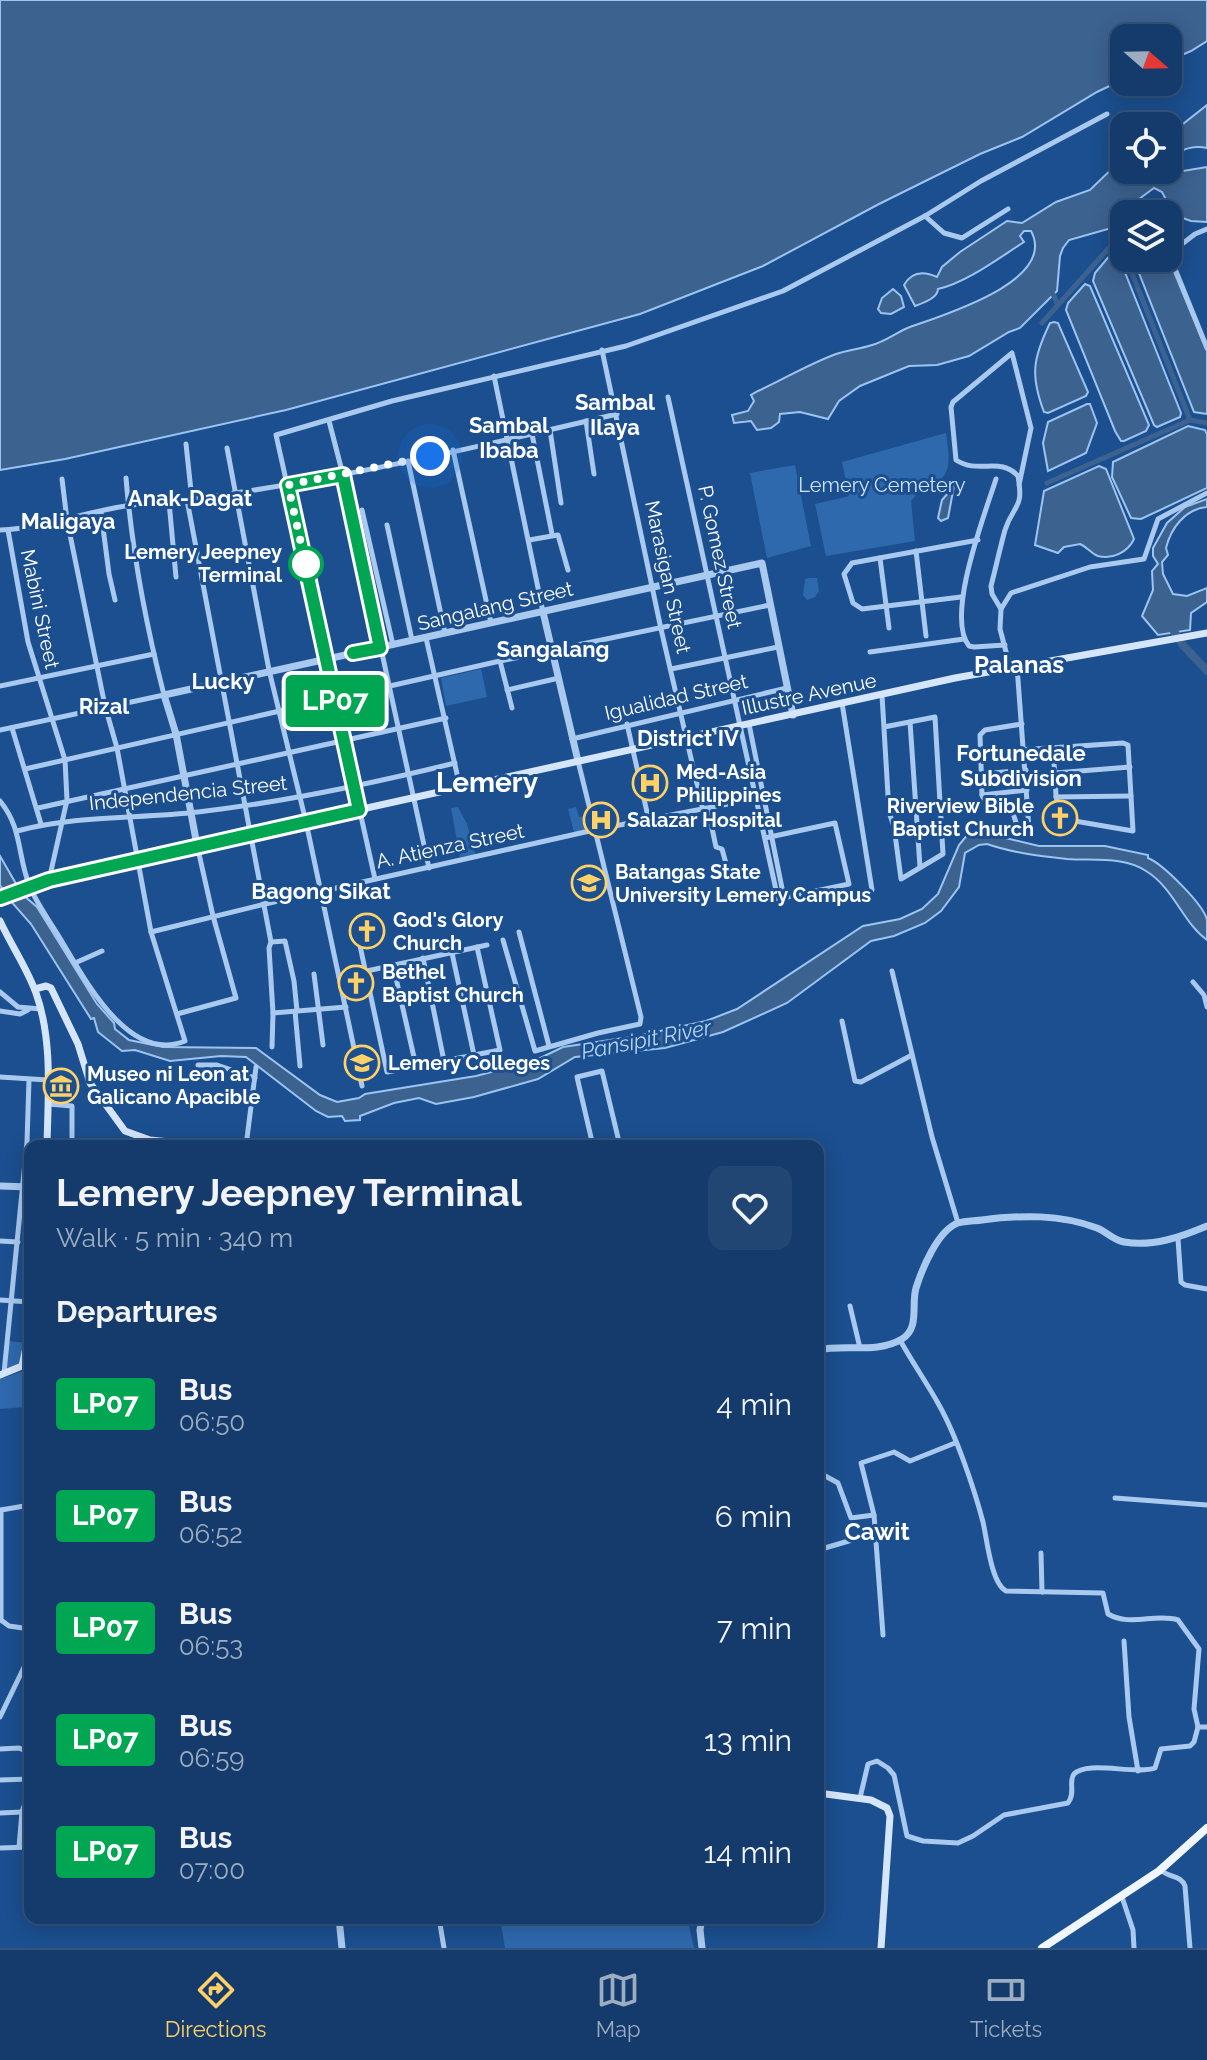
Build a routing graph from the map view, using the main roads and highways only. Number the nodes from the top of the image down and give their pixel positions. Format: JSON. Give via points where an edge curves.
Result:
{"nodes":[{"id":1,"x":1207,"y":633,"type":"edge"},
{"id":2,"x":0,"y":898,"type":"edge"},
{"id":3,"x":0,"y":921,"type":"edge"},
{"id":4,"x":35,"y":989,"type":"junction"},
{"id":5,"x":47,"y":1140,"type":"edge"},
{"id":6,"x":150,"y":1140,"type":"edge"},
{"id":7,"x":24,"y":1357,"type":"edge"},
{"id":8,"x":2,"y":1374,"type":"edge"},
{"id":9,"x":824,"y":1794,"type":"edge"},
{"id":10,"x":1207,"y":1828,"type":"edge"},
{"id":11,"x":881,"y":1948,"type":"edge"},
{"id":12,"x":1042,"y":1948,"type":"edge"}],
"edges":[{"from":1,"to":2,"type":"main road","name":"Illustre Avenue","via":[[842,702],[136,859]]},
{"from":3,"to":4,"type":"main road"},
{"from":4,"to":5,"type":"main road","via":[[46,1033]]},
{"from":4,"to":6,"type":"main road","via":[[51,988],[90,1083],[125,1131]]},
{"from":7,"to":8,"type":"main road","via":[[22,1366]]},
{"from":9,"to":11,"type":"main road","via":[[871,1800],[887,1808],[890,1816]]},
{"from":10,"to":12,"type":"main road","via":[[1161,1870]]}]}
